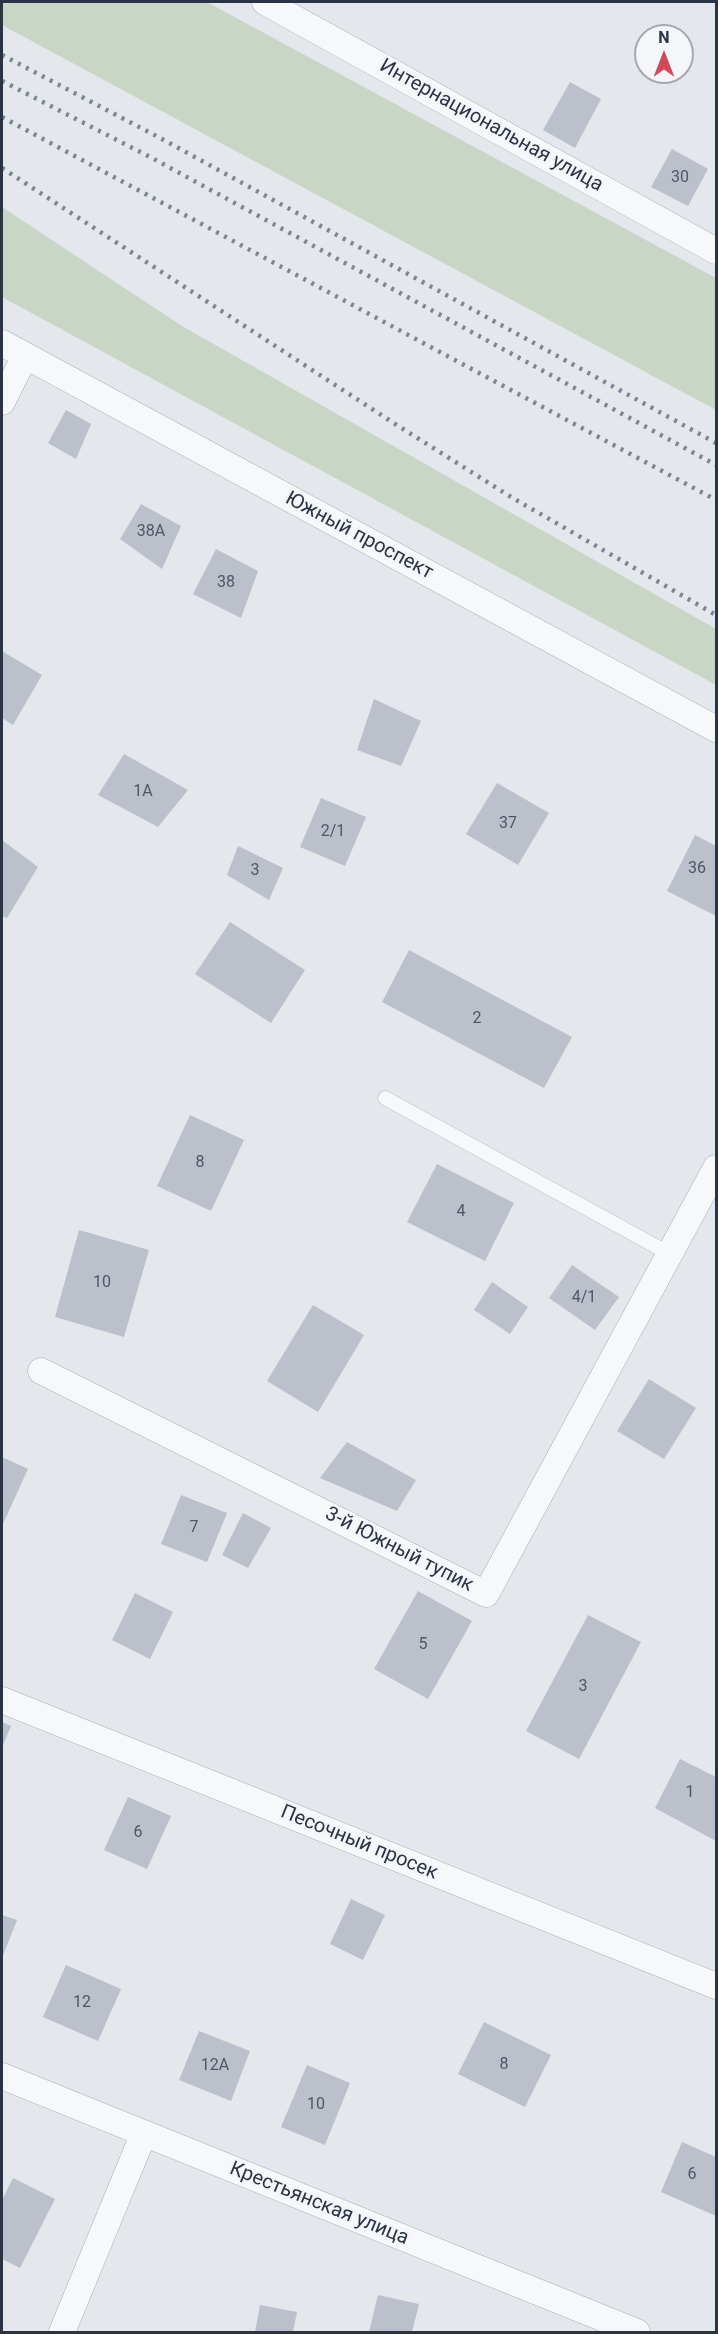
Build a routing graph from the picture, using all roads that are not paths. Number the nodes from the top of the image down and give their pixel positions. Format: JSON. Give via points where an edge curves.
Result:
{"nodes":[{"id":1,"x":265,"y":2,"type":"edge"},
{"id":2,"x":717,"y":251,"type":"edge"},
{"id":3,"x":2,"y":343,"type":"edge"},
{"id":4,"x":25,"y":356,"type":"junction"},
{"id":5,"x":2,"y":402,"type":"edge"},
{"id":6,"x":717,"y":729,"type":"edge"},
{"id":7,"x":385,"y":1098,"type":"dead end"},
{"id":8,"x":717,"y":1168,"type":"edge"},
{"id":9,"x":670,"y":1254,"type":"junction"},
{"id":10,"x":41,"y":1371,"type":"dead end"},
{"id":11,"x":2,"y":1700,"type":"edge"},
{"id":12,"x":717,"y":1986,"type":"edge"},
{"id":13,"x":2,"y":2076,"type":"edge"},
{"id":14,"x":144,"y":2133,"type":"junction"},
{"id":15,"x":62,"y":2332,"type":"edge"},
{"id":16,"x":637,"y":2332,"type":"edge"}],
"edges":[{"from":1,"to":2,"type":"street","name":"Интернациональная улица"},
{"from":3,"to":4,"type":"street","name":"Южный проспект"},
{"from":4,"to":5,"type":"street"},
{"from":4,"to":6,"type":"street","name":"Южный проспект"},
{"from":7,"to":9,"type":"lane"},
{"from":8,"to":9,"type":"street","name":"3-й Южный тупик"},
{"from":9,"to":10,"type":"street","name":"3-й Южный тупик","via":[[486,1594]]},
{"from":11,"to":12,"type":"street","name":"Песочный просек"},
{"from":13,"to":14,"type":"street","name":"Крестьянская улица"},
{"from":14,"to":15,"type":"street"},
{"from":14,"to":16,"type":"street","name":"Крестьянская улица"}]}
